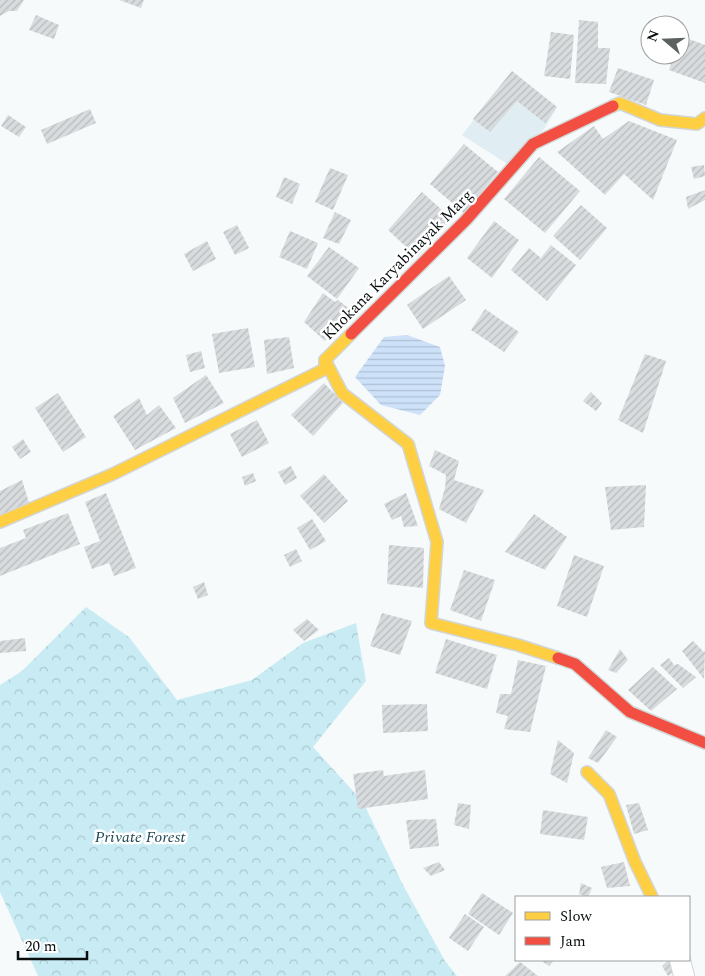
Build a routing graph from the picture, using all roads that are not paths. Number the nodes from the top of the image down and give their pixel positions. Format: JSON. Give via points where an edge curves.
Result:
{"nodes":[{"id":1,"x":705,"y":118,"type":"edge"},
{"id":2,"x":325,"y":360,"type":"junction"},
{"id":3,"x":0,"y":522,"type":"edge"},
{"id":4,"x":705,"y":743,"type":"edge"},
{"id":5,"x":587,"y":772,"type":"dead end"},
{"id":6,"x":652,"y":896,"type":"edge"},
{"id":7,"x":680,"y":961,"type":"edge"},
{"id":8,"x":684,"y":976,"type":"edge"}],
"edges":[{"from":1,"to":2,"type":"street","name":"Khokana Karyabinayak Marg","via":[[697,124],[660,120],[620,103],[533,144],[466,220]]},
{"from":2,"to":3,"type":"street","name":"Khokana Karyabinayak Marg","via":[[325,369],[113,474]]},
{"from":2,"to":4,"type":"street","via":[[342,393],[408,444],[437,542],[431,623],[518,644],[575,664],[630,712]]},
{"from":5,"to":6,"type":"street","via":[[610,794]]},
{"from":7,"to":8,"type":"street"}]}
